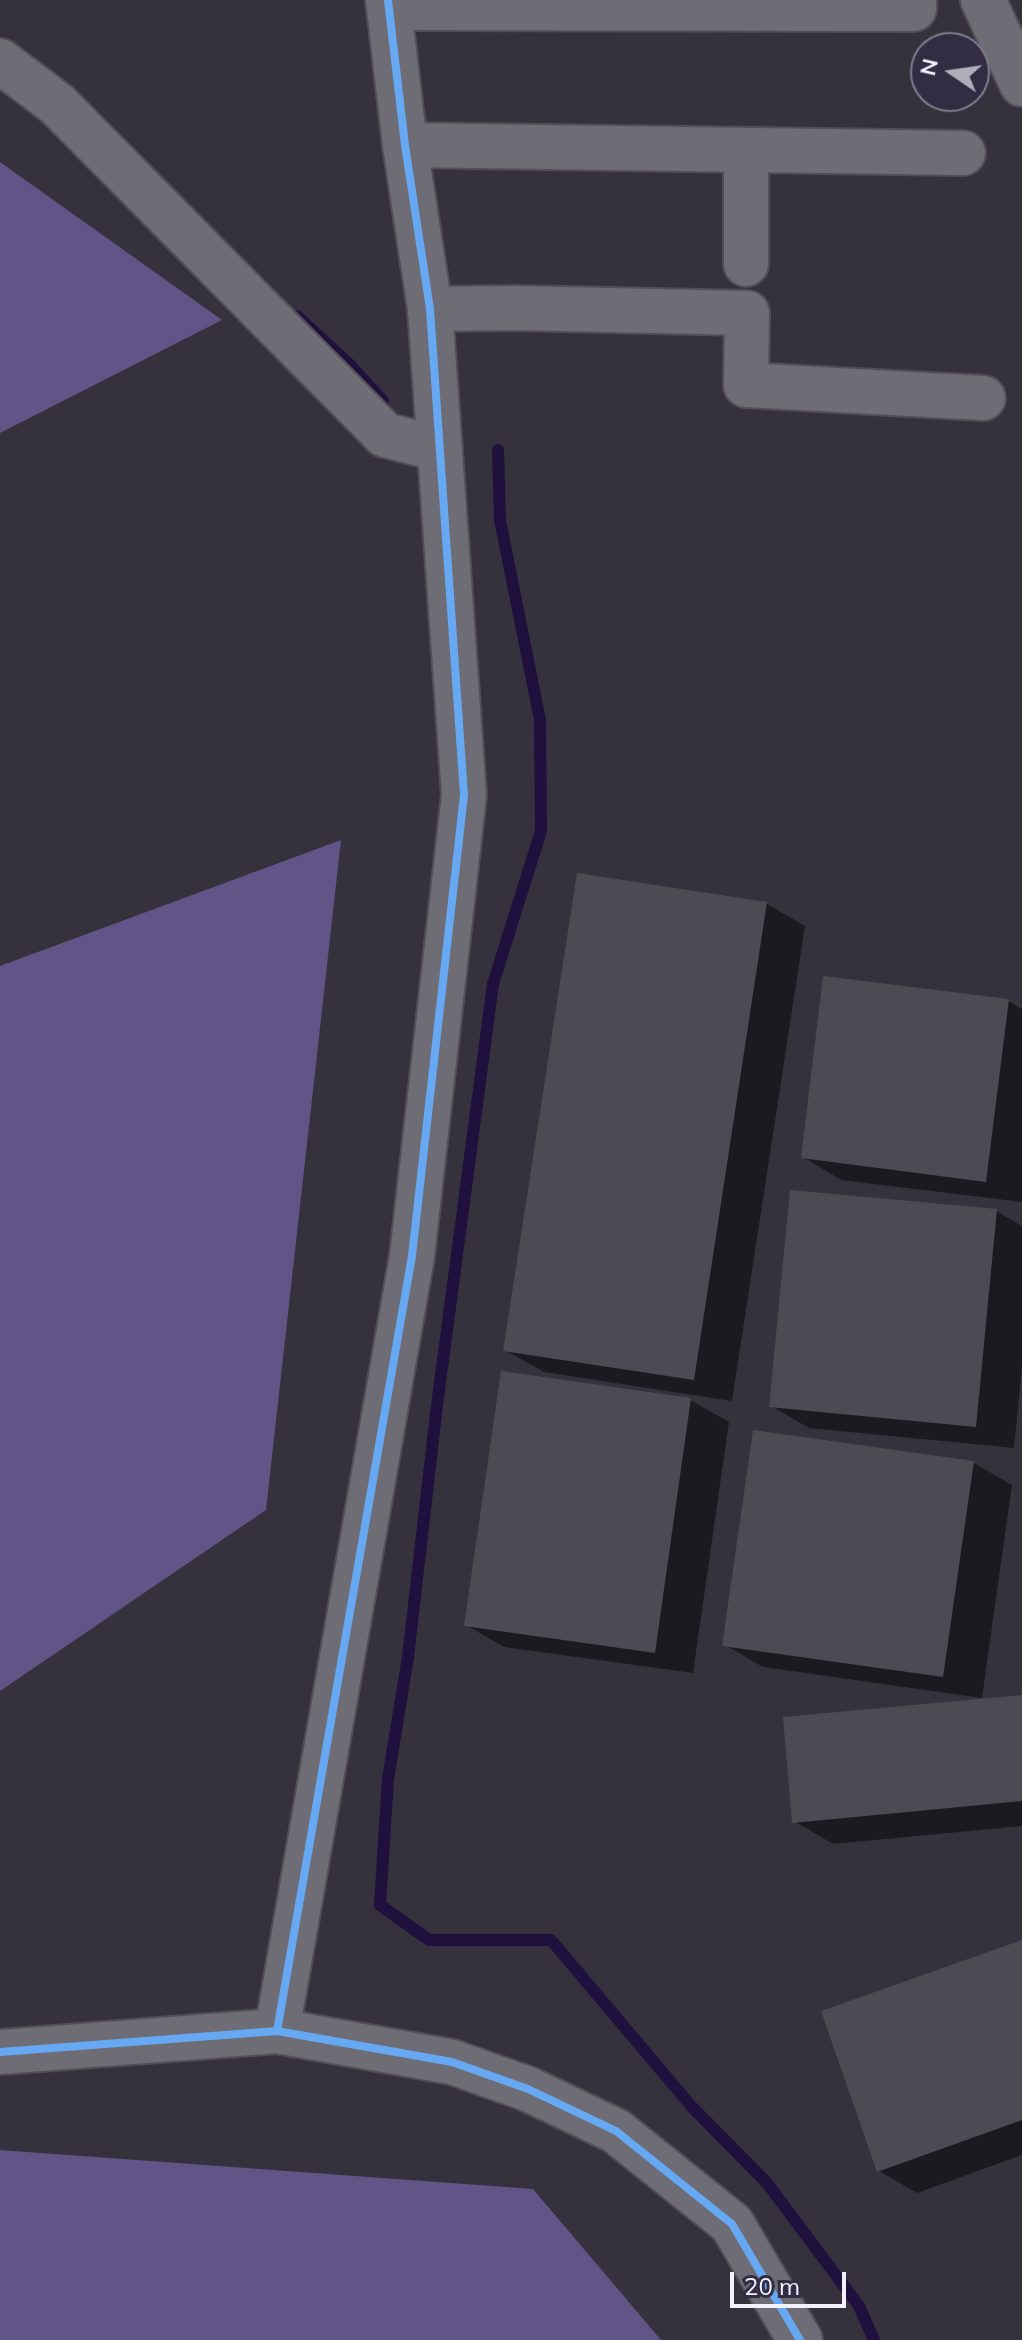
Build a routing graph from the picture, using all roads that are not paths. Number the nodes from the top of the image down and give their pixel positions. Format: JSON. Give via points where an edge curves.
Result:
{"nodes":[{"id":1,"x":914,"y":0,"type":"edge"},
{"id":2,"x":983,"y":0,"type":"edge"},
{"id":3,"x":389,"y":4,"type":"edge"},
{"id":4,"x":0,"y":61,"type":"edge"},
{"id":5,"x":1022,"y":84,"type":"edge"},
{"id":6,"x":405,"y":145,"type":"junction"},
{"id":7,"x":746,"y":150,"type":"junction"},
{"id":8,"x":963,"y":153,"type":"dead end"},
{"id":9,"x":746,"y":264,"type":"dead end"},
{"id":10,"x":430,"y":309,"type":"junction"},
{"id":11,"x":983,"y":398,"type":"dead end"},
{"id":12,"x":440,"y":449,"type":"junction"},
{"id":13,"x":277,"y":2031,"type":"junction"},
{"id":14,"x":0,"y":2052,"type":"edge"},
{"id":15,"x":800,"y":2340,"type":"edge"}],
"edges":[{"from":1,"to":3,"type":"street","via":[[914,9]]},
{"from":2,"to":5,"type":"street"},
{"from":3,"to":6,"type":"street"},
{"from":4,"to":12,"type":"street","via":[[57,104],[385,435]]},
{"from":6,"to":7,"type":"street"},
{"from":6,"to":10,"type":"street"},
{"from":7,"to":8,"type":"street"},
{"from":7,"to":9,"type":"street"},
{"from":10,"to":11,"type":"street","via":[[747,313],[746,385]]},
{"from":10,"to":12,"type":"street"},
{"from":12,"to":13,"type":"street","via":[[464,795],[412,1256]]},
{"from":13,"to":14,"type":"street"},
{"from":13,"to":15,"type":"street","via":[[452,2062],[528,2089],[616,2131],[732,2224]]}]}
